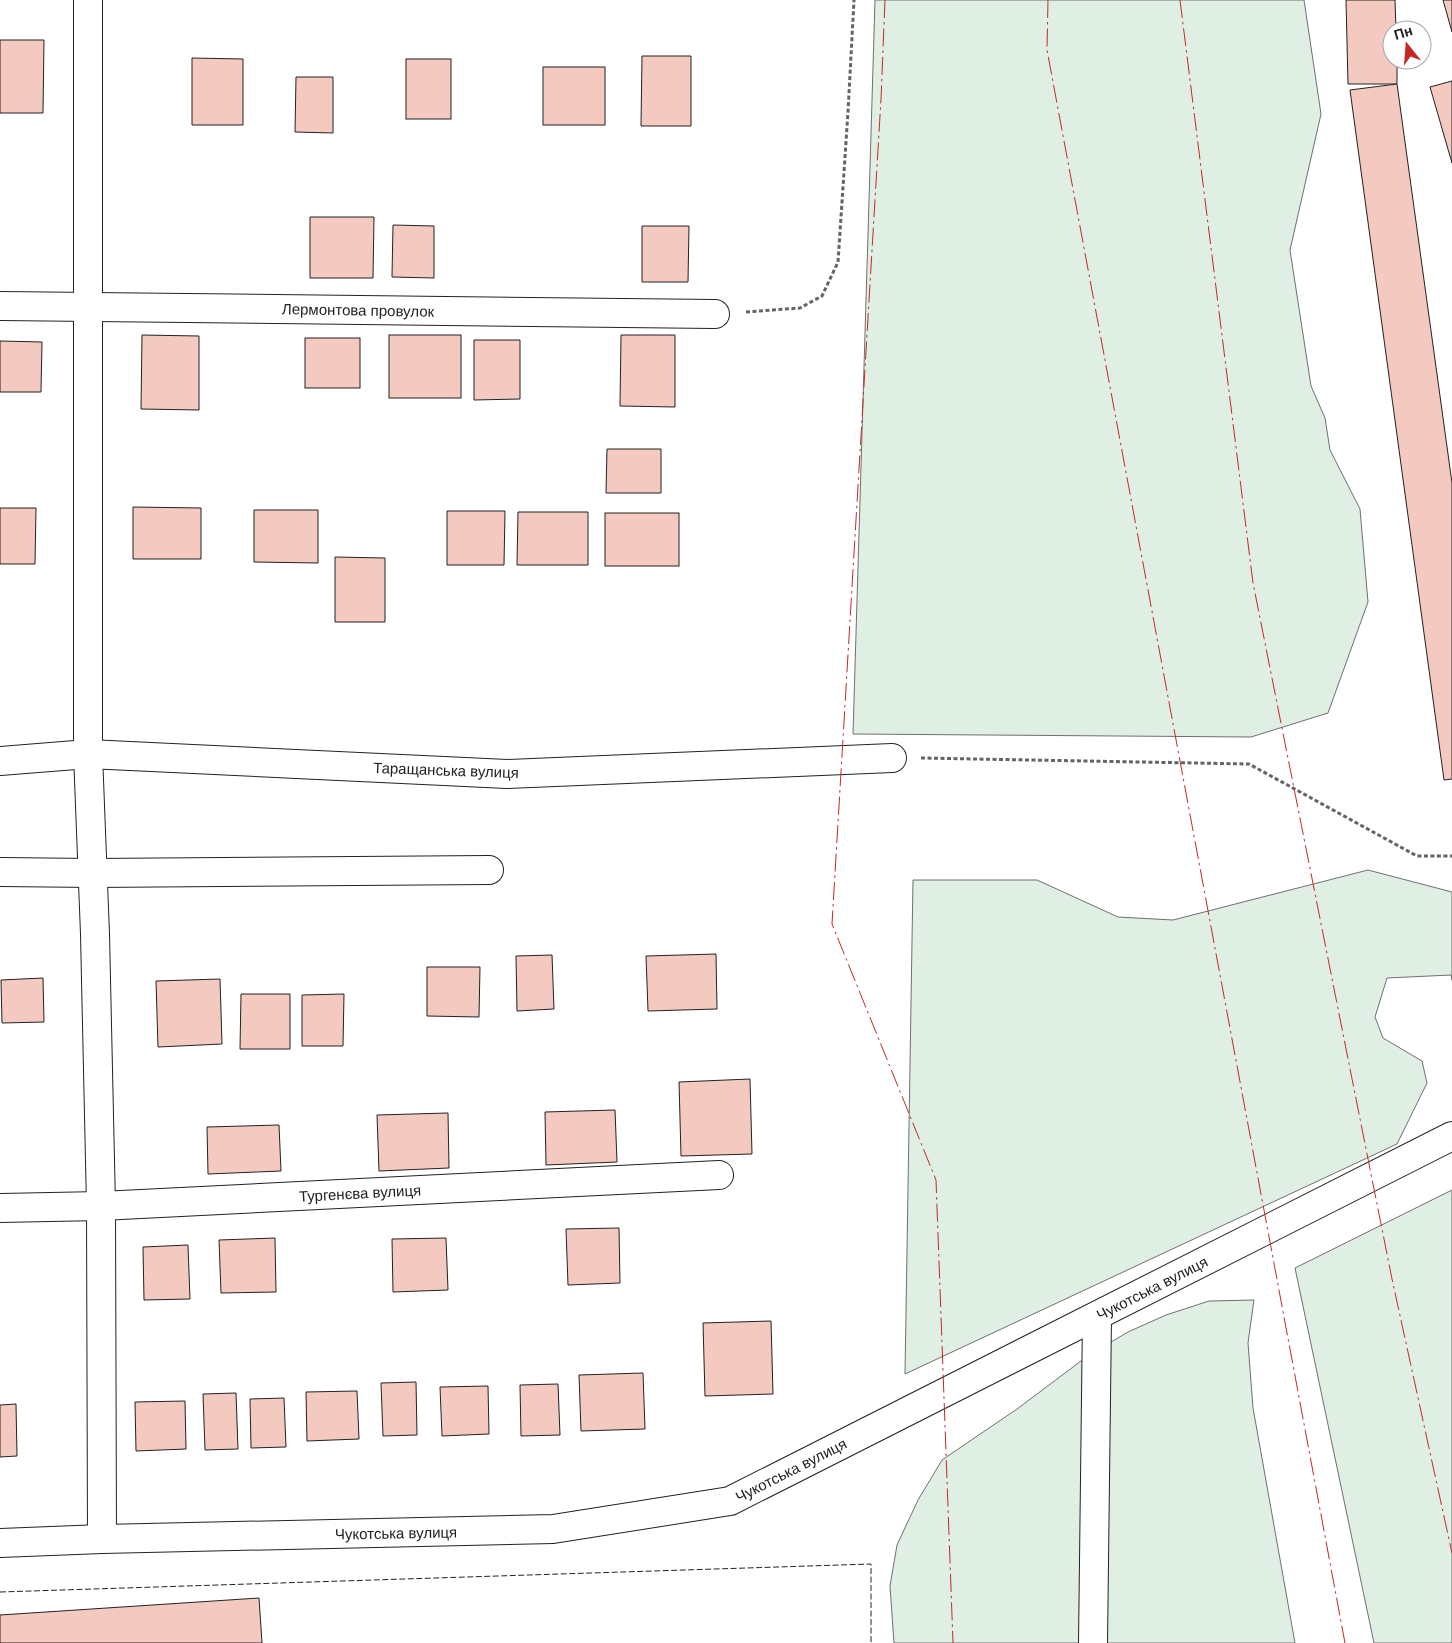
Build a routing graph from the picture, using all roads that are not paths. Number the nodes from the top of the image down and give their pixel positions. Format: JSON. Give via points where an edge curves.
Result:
{"nodes":[{"id":1,"x":88,"y":0,"type":"edge"},
{"id":2,"x":0,"y":306,"type":"edge"},
{"id":3,"x":88,"y":307,"type":"junction"},
{"id":4,"x":715,"y":314,"type":"road end"},
{"id":5,"x":88,"y":754,"type":"junction"},
{"id":6,"x":892,"y":758,"type":"road end"},
{"id":7,"x":0,"y":761,"type":"edge"},
{"id":8,"x":489,"y":870,"type":"dead end"},
{"id":9,"x":0,"y":872,"type":"edge"},
{"id":10,"x":93,"y":873,"type":"junction"},
{"id":11,"x":1452,"y":1136,"type":"edge"},
{"id":12,"x":719,"y":1175,"type":"dead end"},
{"id":13,"x":102,"y":1206,"type":"junction"},
{"id":14,"x":0,"y":1208,"type":"edge"},
{"id":15,"x":1097,"y":1316,"type":"junction"},
{"id":16,"x":102,"y":1539,"type":"junction"},
{"id":17,"x":0,"y":1543,"type":"edge"},
{"id":18,"x":1094,"y":1643,"type":"edge"}],
"edges":[{"from":1,"to":3,"type":"street"},
{"from":2,"to":3,"type":"street","name":"Лермонтова провулок"},
{"from":3,"to":4,"type":"street","name":"Лермонтова провулок"},
{"from":3,"to":5,"type":"street"},
{"from":5,"to":6,"type":"street","name":"Таращанська вулиця","via":[[507,774]]},
{"from":5,"to":7,"type":"street","name":"Таращанська вулиця"},
{"from":5,"to":10,"type":"street"},
{"from":8,"to":10,"type":"street"},
{"from":9,"to":10,"type":"street"},
{"from":10,"to":13,"type":"street"},
{"from":11,"to":15,"type":"street","name":"Чукотська вулиця"},
{"from":12,"to":13,"type":"street","name":"Тургенєва вулиця"},
{"from":13,"to":14,"type":"street","name":"Тургенєва вулиця"},
{"from":13,"to":16,"type":"street"},
{"from":15,"to":16,"type":"street","name":"Чукотська вулиця","via":[[730,1501],[553,1529]]},
{"from":15,"to":18,"type":"street"},
{"from":16,"to":17,"type":"street","name":"Чукотська вулиця"}]}
